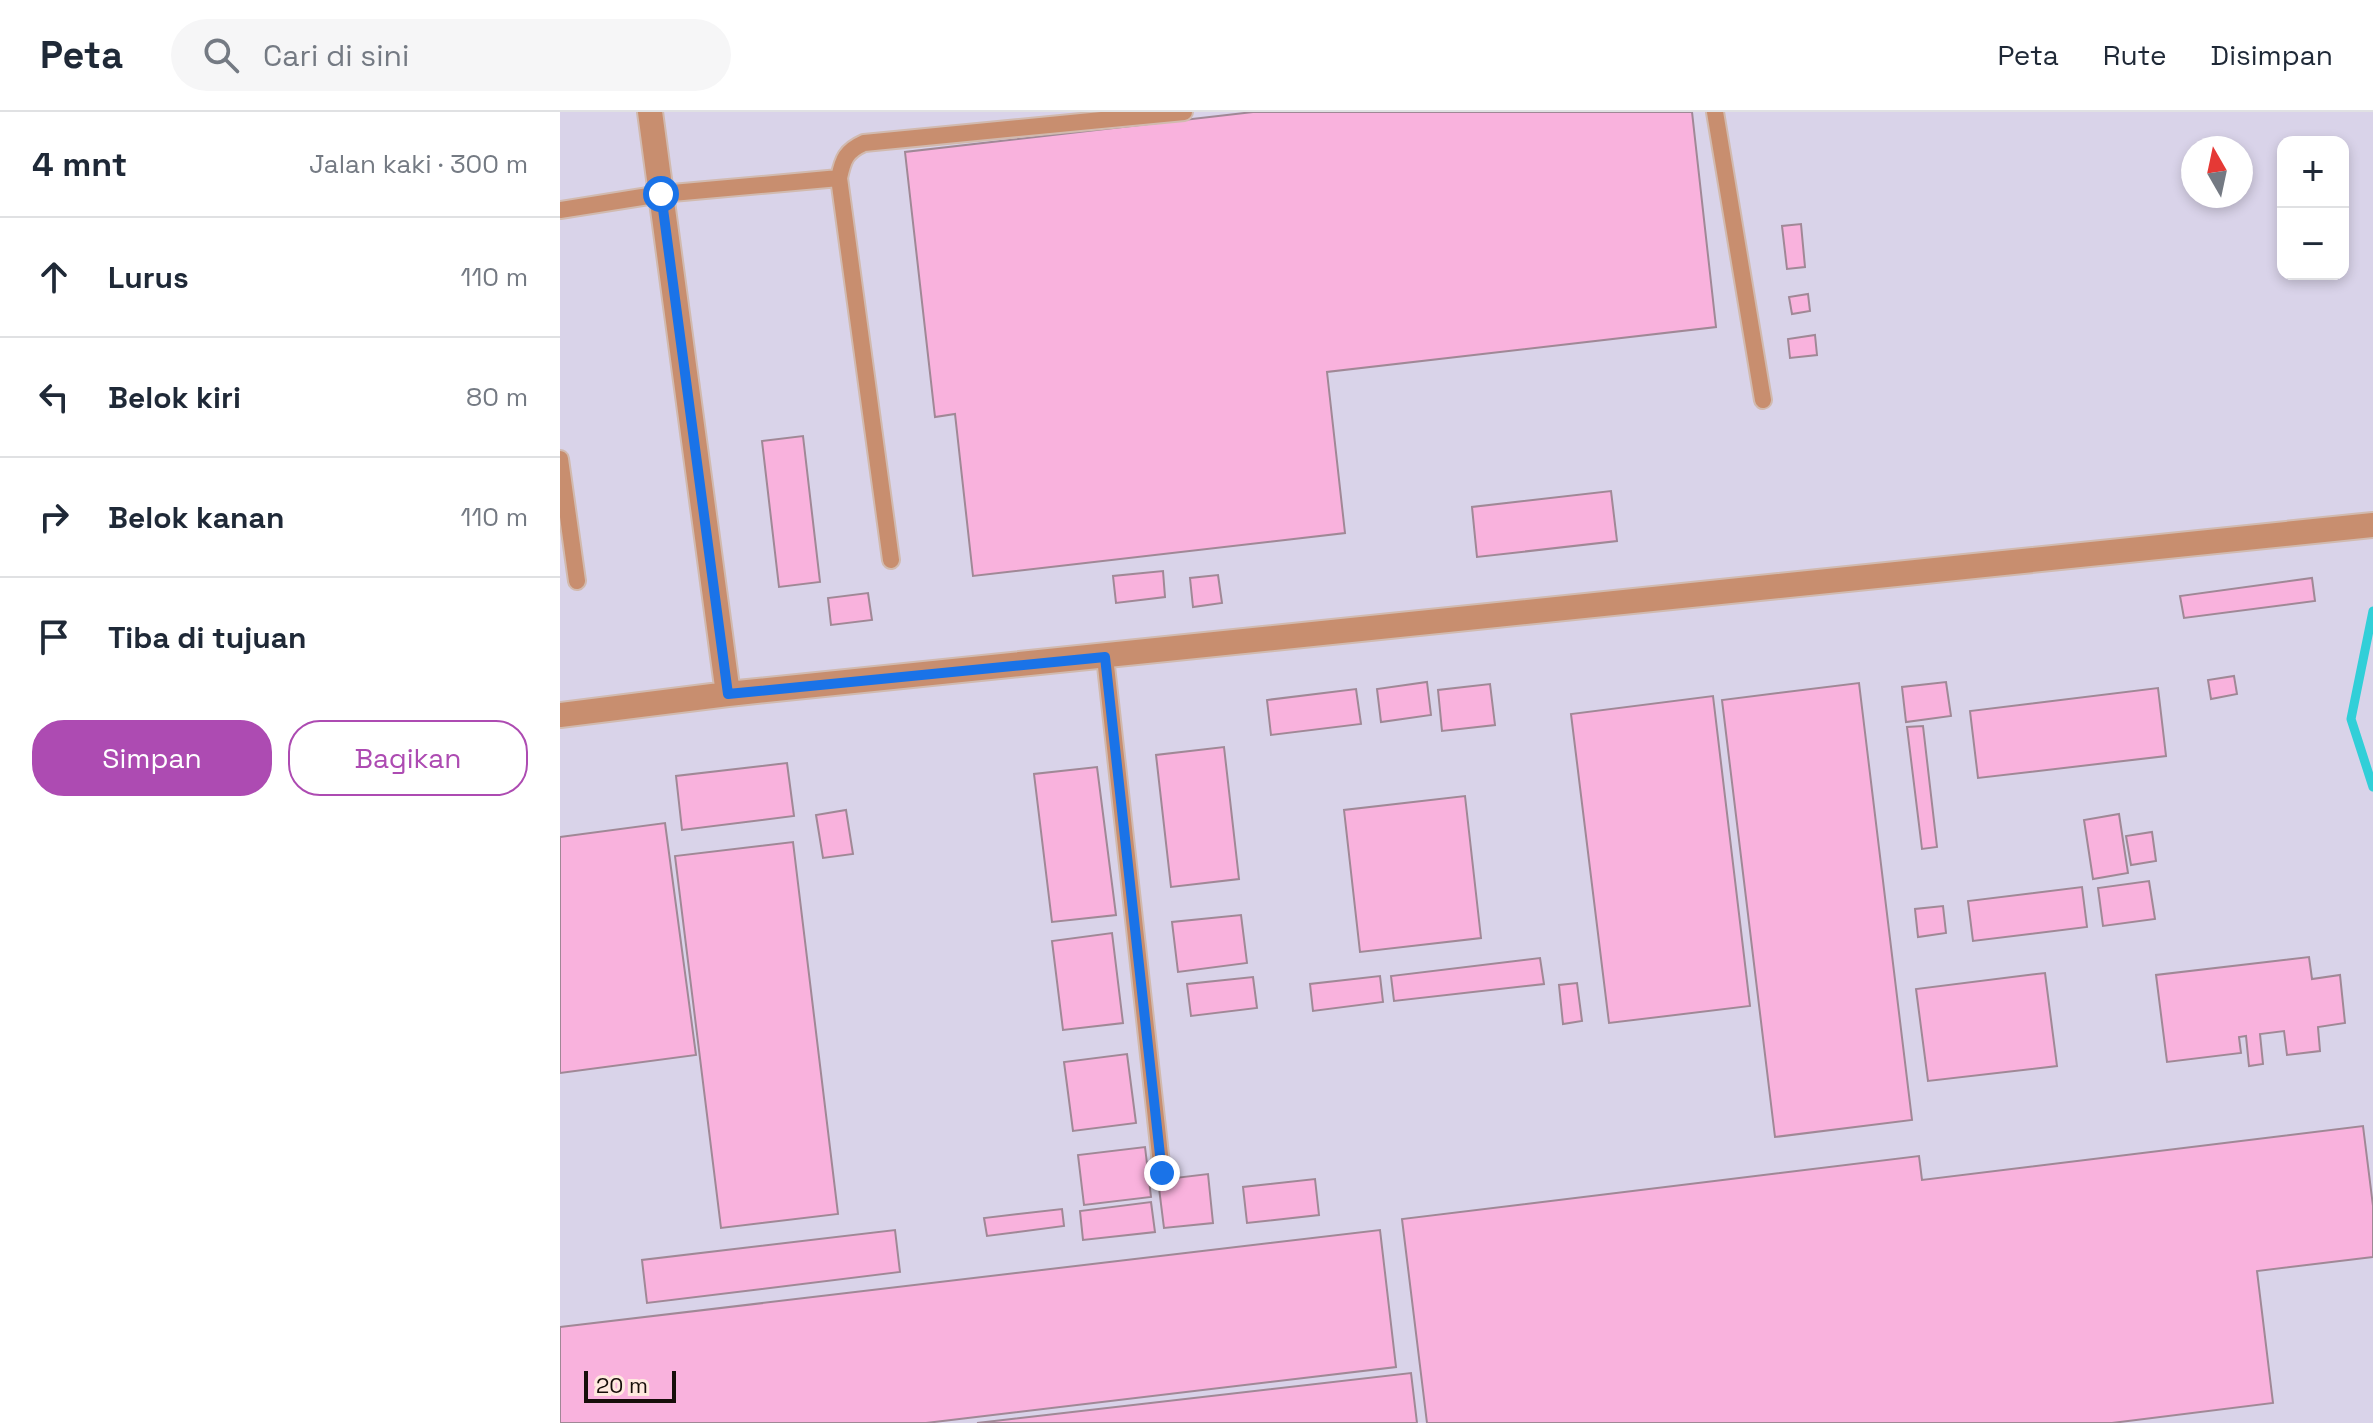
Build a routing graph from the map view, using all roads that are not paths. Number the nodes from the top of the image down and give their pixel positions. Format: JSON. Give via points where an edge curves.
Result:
{"nodes":[{"id":1,"x":650,"y":112,"type":"edge"},
{"id":2,"x":1184,"y":112,"type":"edge"},
{"id":3,"x":1715,"y":112,"type":"edge"},
{"id":4,"x":839,"y":178,"type":"junction"},
{"id":5,"x":661,"y":194,"type":"junction"},
{"id":6,"x":560,"y":210,"type":"edge"},
{"id":7,"x":1763,"y":400,"type":"dead end"},
{"id":8,"x":560,"y":459,"type":"edge"},
{"id":9,"x":2373,"y":525,"type":"edge"},
{"id":10,"x":891,"y":560,"type":"dead end"},
{"id":11,"x":577,"y":581,"type":"dead end"},
{"id":12,"x":1105,"y":657,"type":"junction"},
{"id":13,"x":728,"y":694,"type":"junction"},
{"id":14,"x":560,"y":715,"type":"edge"},
{"id":15,"x":1162,"y":1173,"type":"dead end"}],
"edges":[{"from":1,"to":5,"type":"street"},
{"from":2,"to":4,"type":"lane","via":[[864,143],[850,150]]},
{"from":3,"to":7,"type":"lane"},
{"from":4,"to":5,"type":"lane"},
{"from":4,"to":10,"type":"lane"},
{"from":5,"to":6,"type":"lane"},
{"from":5,"to":13,"type":"street"},
{"from":8,"to":11,"type":"lane"},
{"from":9,"to":12,"type":"street"},
{"from":12,"to":13,"type":"street"},
{"from":12,"to":15,"type":"lane"},
{"from":13,"to":14,"type":"street"}]}
